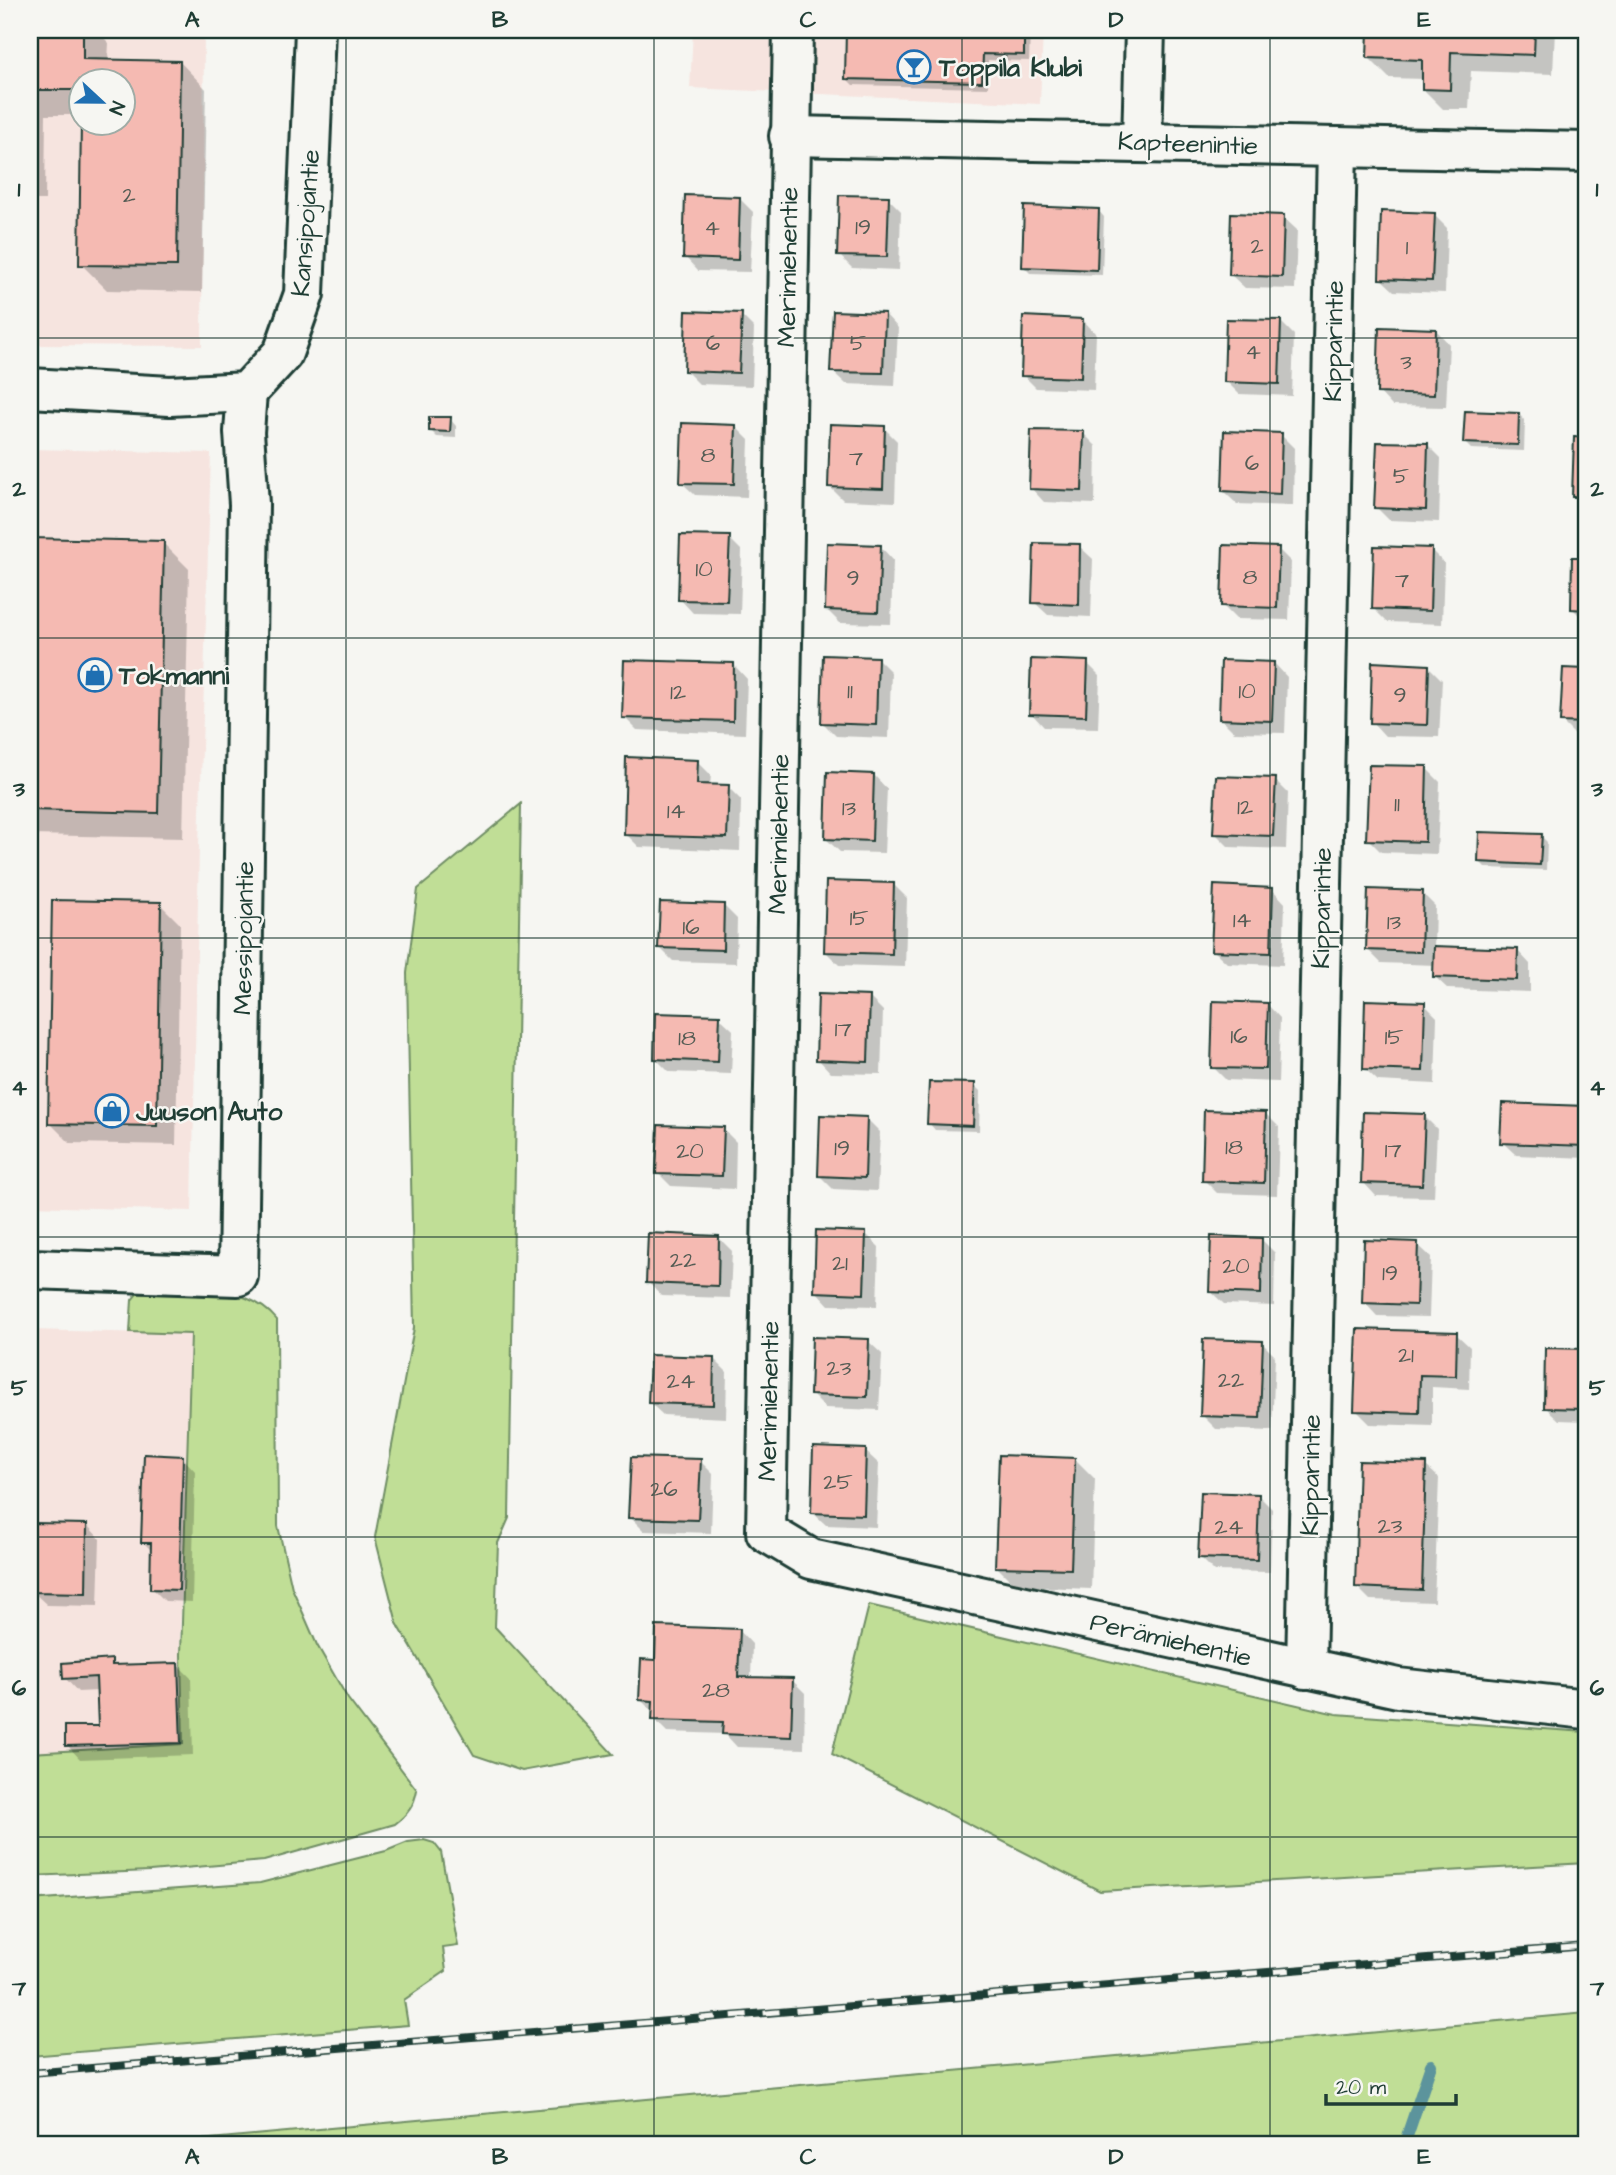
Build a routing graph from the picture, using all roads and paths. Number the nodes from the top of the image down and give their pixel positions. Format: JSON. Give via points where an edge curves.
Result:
{"nodes":[{"id":1,"x":315,"y":30,"type":"edge"},
{"id":2,"x":793,"y":30,"type":"edge"},
{"id":3,"x":1144,"y":30,"type":"edge"},
{"id":4,"x":789,"y":136,"type":"junction"},
{"id":5,"x":1142,"y":142,"type":"junction"},
{"id":6,"x":1337,"y":147,"type":"junction"},
{"id":7,"x":1586,"y":152,"type":"edge"},
{"id":8,"x":30,"y":388,"type":"edge"},
{"id":9,"x":247,"y":392,"type":"junction"},
{"id":10,"x":30,"y":1269,"type":"edge"},
{"id":11,"x":766,"y":1532,"type":"joint"},
{"id":12,"x":1306,"y":1669,"type":"junction"},
{"id":13,"x":1586,"y":1709,"type":"edge"}],
"edges":[{"from":1,"to":9,"type":"street","name":"Kansipojantie","via":[[304,294],[283,353]]},
{"from":2,"to":4,"type":"street","name":"Merimiehentie"},
{"from":3,"to":5,"type":"street"},
{"from":4,"to":5,"type":"street","name":"Kapteenintie"},
{"from":4,"to":11,"type":"street","name":"Merimiehentie"},
{"from":5,"to":6,"type":"street","name":"Kapteenintie"},
{"from":6,"to":7,"type":"street","name":"Kapteenintie"},
{"from":6,"to":12,"type":"street","name":"Kipparintie"},
{"from":8,"to":9,"type":"street","via":[[170,396]]},
{"from":9,"to":10,"type":"street","name":"Messipojantie","via":[[238,1276]]},
{"from":11,"to":12,"type":"street","name":"Perämiehentie","via":[[811,1559]]},
{"from":12,"to":13,"type":"street","name":"Perämiehentie","via":[[1398,1688]]}]}
